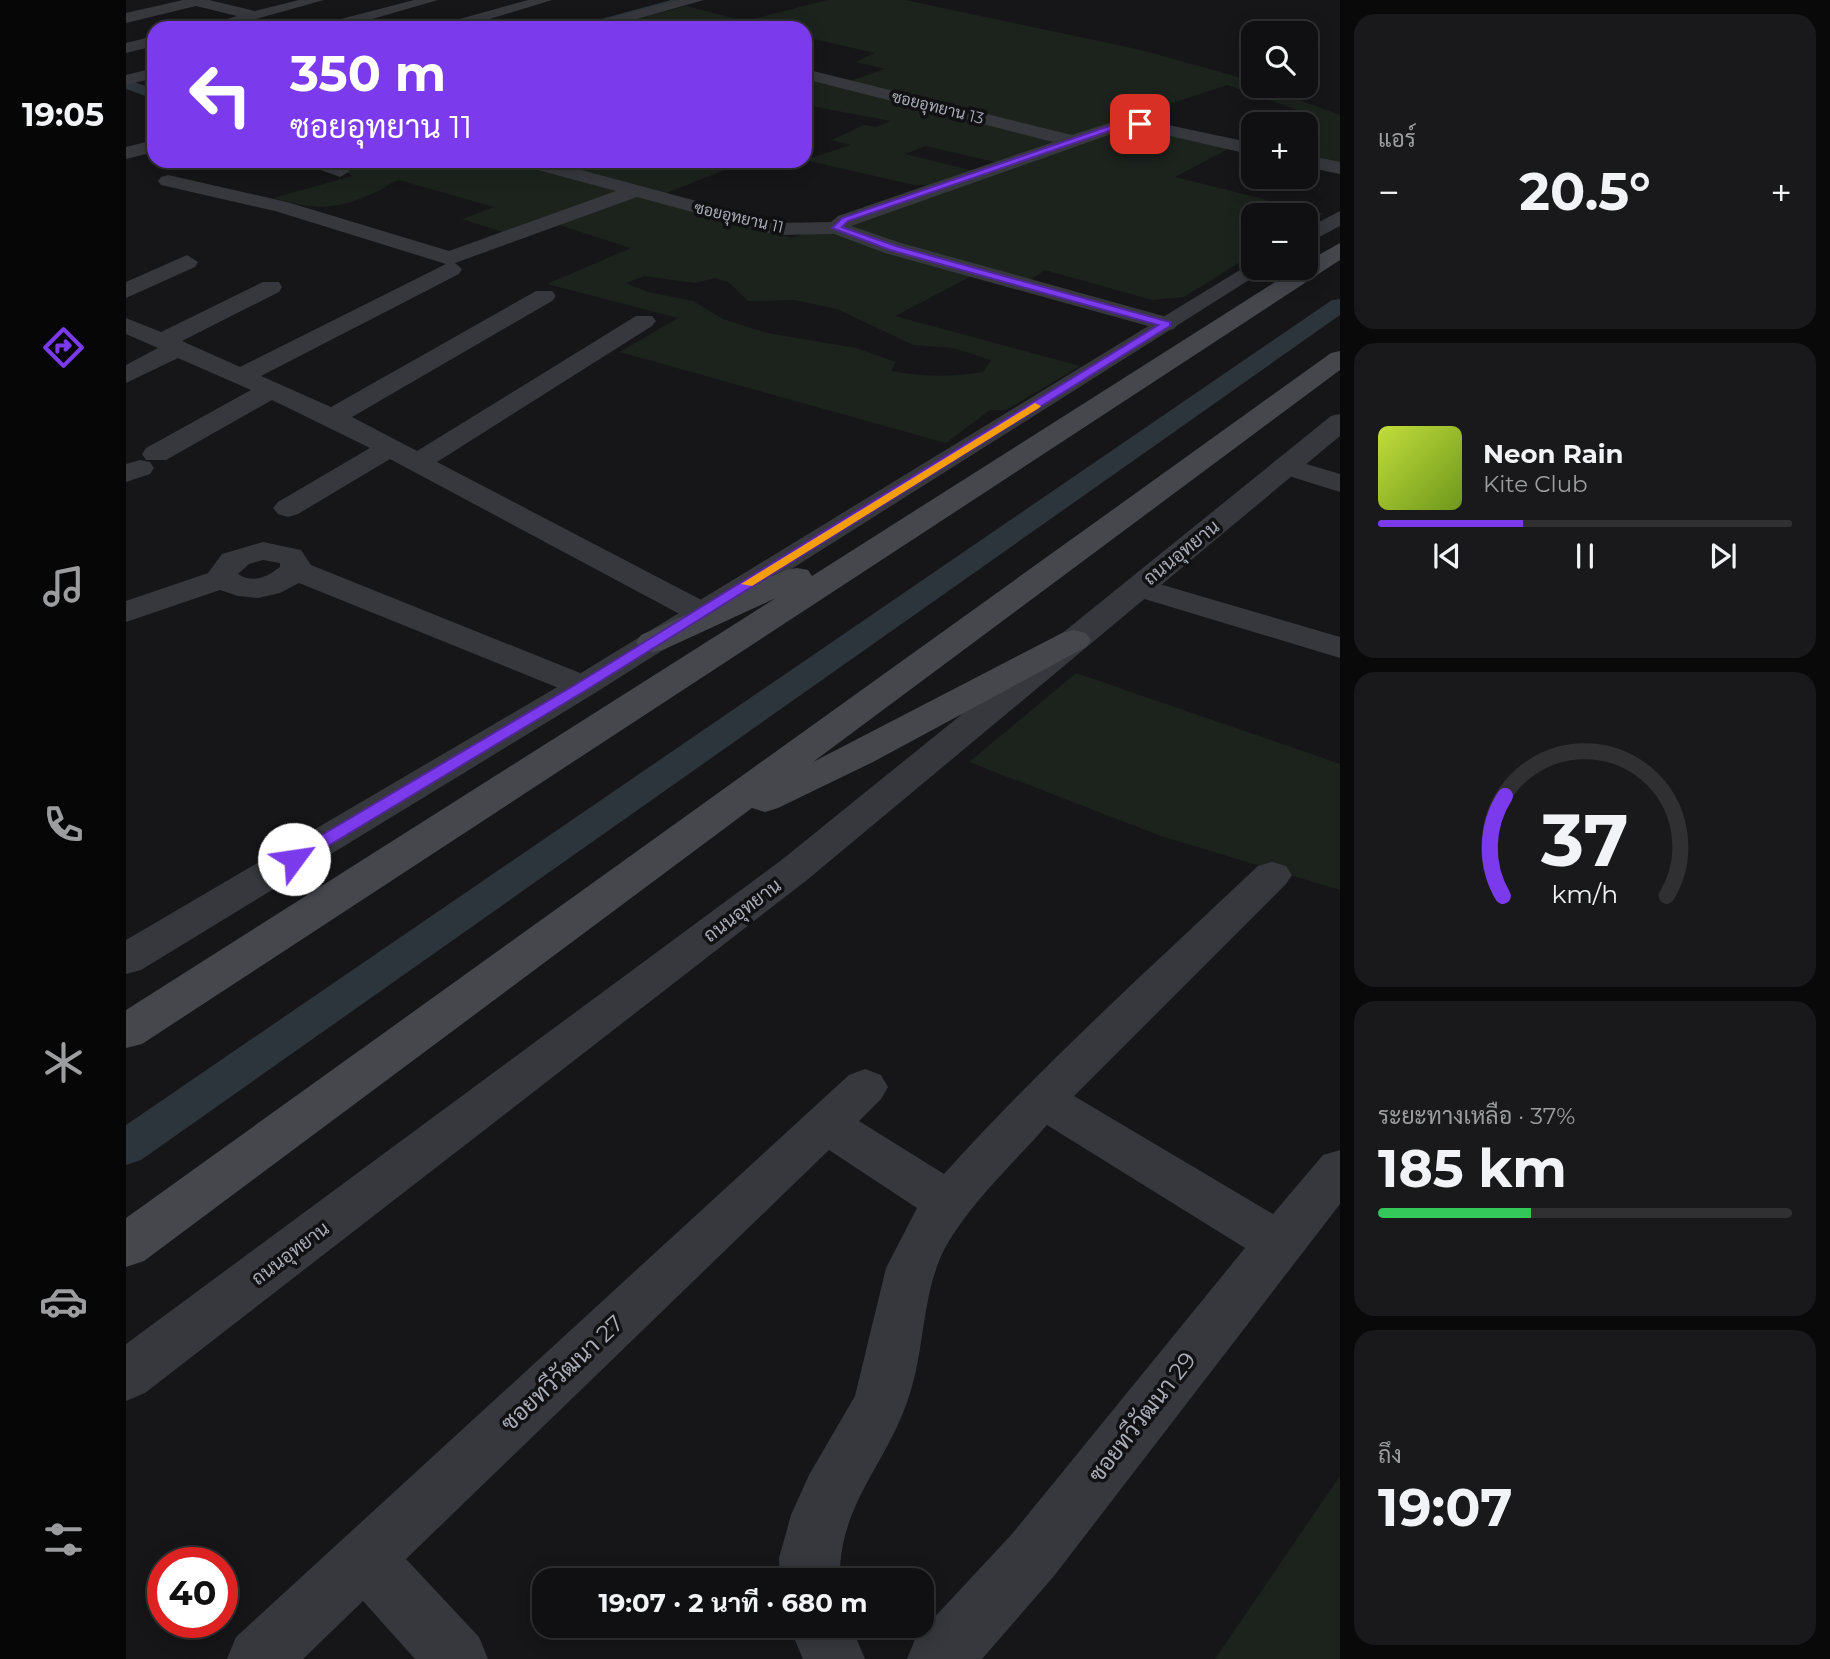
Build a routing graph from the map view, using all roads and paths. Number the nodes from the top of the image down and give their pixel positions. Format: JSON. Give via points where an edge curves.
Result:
{"nodes":[{"id":1,"x":226,"y":0,"type":"edge"},
{"id":2,"x":317,"y":0,"type":"edge"},
{"id":3,"x":431,"y":0,"type":"edge"},
{"id":4,"x":697,"y":0,"type":"edge"},
{"id":5,"x":199,"y":2,"type":"edge"},
{"id":6,"x":547,"y":3,"type":"edge"},
{"id":7,"x":256,"y":15,"type":"junction"},
{"id":8,"x":126,"y":18,"type":"edge"},
{"id":9,"x":583,"y":19,"type":"edge"},
{"id":10,"x":278,"y":20,"type":"dead end"},
{"id":11,"x":232,"y":21,"type":"edge"},
{"id":12,"x":359,"y":21,"type":"edge"},
{"id":13,"x":472,"y":21,"type":"edge"},
{"id":14,"x":147,"y":43,"type":"edge"},
{"id":15,"x":126,"y":48,"type":"edge"},
{"id":16,"x":147,"y":75,"type":"edge"},
{"id":17,"x":812,"y":77,"type":"edge"},
{"id":18,"x":126,"y":80,"type":"edge"},
{"id":19,"x":1072,"y":141,"type":"junction"},
{"id":20,"x":1241,"y":146,"type":"edge"},
{"id":21,"x":147,"y":148,"type":"edge"},
{"id":22,"x":126,"y":153,"type":"edge"},
{"id":23,"x":1318,"y":163,"type":"edge"},
{"id":24,"x":332,"y":168,"type":"edge"},
{"id":25,"x":552,"y":168,"type":"edge"},
{"id":26,"x":1340,"y":168,"type":"edge"},
{"id":27,"x":340,"y":171,"type":"dead end"},
{"id":28,"x":168,"y":181,"type":"dead end"},
{"id":29,"x":636,"y":191,"type":"junction"},
{"id":30,"x":1340,"y":216,"type":"edge"},
{"id":31,"x":836,"y":228,"type":"junction"},
{"id":32,"x":1318,"y":230,"type":"edge"},
{"id":33,"x":1340,"y":250,"type":"edge"},
{"id":34,"x":187,"y":262,"type":"dead end"},
{"id":35,"x":452,"y":269,"type":"dead end"},
{"id":36,"x":1241,"y":278,"type":"edge"},
{"id":37,"x":271,"y":287,"type":"dead end"},
{"id":38,"x":126,"y":291,"type":"edge"},
{"id":39,"x":544,"y":296,"type":"dead end"},
{"id":40,"x":644,"y":321,"type":"dead end"},
{"id":41,"x":1166,"y":324,"type":"junction"},
{"id":42,"x":126,"y":325,"type":"edge"},
{"id":43,"x":170,"y":345,"type":"junction"},
{"id":44,"x":1340,"y":358,"type":"edge"},
{"id":45,"x":126,"y":375,"type":"edge"},
{"id":46,"x":240,"y":376,"type":"junction"},
{"id":47,"x":271,"y":390,"type":"junction"},
{"id":48,"x":332,"y":417,"type":"junction"},
{"id":49,"x":1340,"y":422,"type":"edge"},
{"id":50,"x":389,"y":448,"type":"junction"},
{"id":51,"x":416,"y":463,"type":"junction"},
{"id":52,"x":141,"y":465,"type":"edge"},
{"id":53,"x":1286,"y":466,"type":"junction"},
{"id":54,"x":1340,"y":483,"type":"edge"},
{"id":55,"x":953,"y":500,"type":"junction"},
{"id":56,"x":288,"y":508,"type":"dead end"},
{"id":57,"x":1139,"y":587,"type":"junction"},
{"id":58,"x":126,"y":612,"type":"edge"},
{"id":59,"x":700,"y":612,"type":"junction"},
{"id":60,"x":1074,"y":640,"type":"junction"},
{"id":61,"x":653,"y":642,"type":"junction"},
{"id":62,"x":1340,"y":648,"type":"edge"},
{"id":63,"x":583,"y":686,"type":"junction"},
{"id":64,"x":675,"y":844,"type":"junction"},
{"id":65,"x":1272,"y":875,"type":"dead end"},
{"id":66,"x":126,"y":959,"type":"edge"},
{"id":67,"x":126,"y":1032,"type":"edge"},
{"id":68,"x":865,"y":1087,"type":"dead end"},
{"id":69,"x":1042,"y":1098,"type":"junction"},
{"id":70,"x":825,"y":1125,"type":"junction"},
{"id":71,"x":1340,"y":1169,"type":"edge"},
{"id":72,"x":950,"y":1203,"type":"junction"},
{"id":73,"x":1278,"y":1243,"type":"junction"},
{"id":74,"x":126,"y":1246,"type":"edge"},
{"id":75,"x":126,"y":1376,"type":"edge"},
{"id":76,"x":365,"y":1559,"type":"junction"},
{"id":77,"x":808,"y":1568,"type":"edge"},
{"id":78,"x":825,"y":1638,"type":"edge"},
{"id":79,"x":258,"y":1659,"type":"edge"},
{"id":80,"x":457,"y":1659,"type":"edge"},
{"id":81,"x":834,"y":1659,"type":"edge"},
{"id":82,"x":938,"y":1659,"type":"edge"}],
"edges":[{"from":1,"to":5,"type":"street"},
{"from":2,"to":7,"type":"street"},
{"from":3,"to":12,"type":"street"},
{"from":4,"to":9,"type":"street"},
{"from":5,"to":7,"type":"street"},
{"from":5,"to":8,"type":"street"},
{"from":6,"to":13,"type":"street"},
{"from":7,"to":10,"type":"street"},
{"from":7,"to":11,"type":"street"},
{"from":14,"to":15,"type":"street"},
{"from":16,"to":18,"type":"street"},
{"from":17,"to":19,"type":"street","name":"ซอยอุทยาน 13"},
{"from":19,"to":20,"type":"street","via":[[1140,124]]},
{"from":19,"to":31,"type":"street","via":[[845,220]]},
{"from":21,"to":22,"type":"street"},
{"from":23,"to":26,"type":"street"},
{"from":24,"to":27,"type":"street"},
{"from":25,"to":29,"type":"street","name":"ซอยอุทยาน 11"},
{"from":28,"to":29,"type":"street","via":[[280,206],[450,258]]},
{"from":29,"to":31,"type":"street","name":"ซอยอุทยาน 11","via":[[777,229]]},
{"from":30,"to":32,"type":"street"},
{"from":31,"to":41,"type":"street","name":"ซอยอุทยาน 11"},
{"from":33,"to":55,"type":"main road"},
{"from":34,"to":38,"type":"street"},
{"from":35,"to":46,"type":"street"},
{"from":36,"to":41,"type":"street"},
{"from":37,"to":43,"type":"street"},
{"from":39,"to":48,"type":"street"},
{"from":40,"to":51,"type":"street"},
{"from":41,"to":59,"type":"street"},
{"from":42,"to":43,"type":"street"},
{"from":43,"to":45,"type":"street"},
{"from":43,"to":46,"type":"street"},
{"from":44,"to":64,"type":"main road"},
{"from":46,"to":47,"type":"street"},
{"from":47,"to":48,"type":"street"},
{"from":47,"to":52,"type":"street"},
{"from":48,"to":50,"type":"street"},
{"from":49,"to":53,"type":"street","name":"ถนนอุทยาน"},
{"from":50,"to":51,"type":"street"},
{"from":50,"to":56,"type":"street"},
{"from":51,"to":59,"type":"street"},
{"from":53,"to":54,"type":"street"},
{"from":53,"to":57,"type":"street","name":"ถนนอุทยาน"},
{"from":55,"to":61,"type":"main road"},
{"from":55,"to":67,"type":"main road"},
{"from":57,"to":60,"type":"street","name":"ถนนอุทยาน"},
{"from":57,"to":62,"type":"street"},
{"from":58,"to":63,"type":"street","via":[[224,578],[240,588],[274,585],[295,570]]},
{"from":59,"to":61,"type":"street"},
{"from":60,"to":64,"type":"main road","via":[[860,754]]},
{"from":60,"to":75,"type":"street","name":"ถนนอุทยาน","via":[[793,871]]},
{"from":61,"to":63,"type":"street"},
{"from":63,"to":66,"type":"street"},
{"from":64,"to":74,"type":"main road"},
{"from":65,"to":69,"type":"street"},
{"from":68,"to":70,"type":"street","name":"ซอยทวีวัฒนา 27"},
{"from":69,"to":72,"type":"street"},
{"from":69,"to":73,"type":"street"},
{"from":70,"to":72,"type":"street"},
{"from":70,"to":76,"type":"street","name":"ซอยทวีวัฒนา 27"},
{"from":71,"to":73,"type":"street","name":"ซอยทวีวัฒนา 29"},
{"from":72,"to":77,"type":"street","via":[[921,1246],[905,1287],[894,1352],[875,1413],[820,1514]]},
{"from":73,"to":82,"type":"street","name":"ซอยทวีวัฒนา 29","via":[[1052,1534]]},
{"from":76,"to":79,"type":"street","name":"ซอยทวีวัฒนา 27"},
{"from":76,"to":80,"type":"street"},
{"from":78,"to":81,"type":"street"}]}
